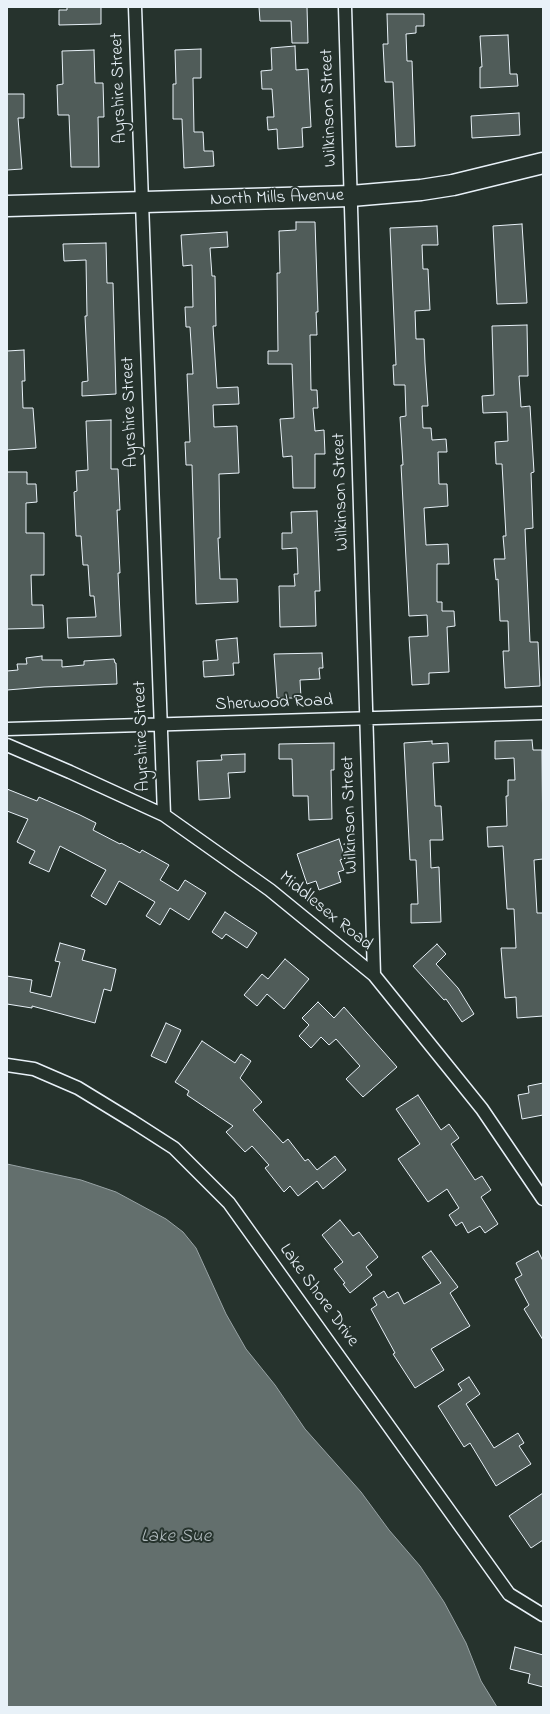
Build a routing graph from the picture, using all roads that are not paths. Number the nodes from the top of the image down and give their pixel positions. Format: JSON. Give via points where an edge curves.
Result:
{"nodes":[{"id":1,"x":135,"y":7,"type":"edge"},
{"id":2,"x":345,"y":7,"type":"edge"},
{"id":3,"x":543,"y":164,"type":"edge"},
{"id":4,"x":352,"y":196,"type":"junction"},
{"id":5,"x":142,"y":202,"type":"junction"},
{"id":6,"x":7,"y":206,"type":"edge"},
{"id":7,"x":543,"y":713,"type":"edge"},
{"id":8,"x":366,"y":719,"type":"junction"},
{"id":9,"x":161,"y":725,"type":"junction"},
{"id":10,"x":7,"y":729,"type":"edge"},
{"id":11,"x":7,"y":745,"type":"edge"},
{"id":12,"x":164,"y":815,"type":"junction"},
{"id":13,"x":374,"y":975,"type":"junction"},
{"id":14,"x":7,"y":1065,"type":"edge"},
{"id":15,"x":542,"y":1195,"type":"edge"},
{"id":16,"x":543,"y":1615,"type":"edge"}],
"edges":[{"from":1,"to":5,"type":"street","name":"Ayrshire Street"},
{"from":2,"to":4,"type":"street","name":"Wilkinson Street"},
{"from":3,"to":4,"type":"main road","name":"North Mills Avenue","via":[[453,185]]},
{"from":4,"to":5,"type":"main road","name":"North Mills Avenue"},
{"from":4,"to":8,"type":"street","name":"Wilkinson Street"},
{"from":5,"to":6,"type":"main road","name":"North Mills Avenue"},
{"from":5,"to":9,"type":"street","name":"Ayrshire Street"},
{"from":7,"to":8,"type":"street","name":"Sherwood Road"},
{"from":8,"to":9,"type":"street","name":"Sherwood Road"},
{"from":8,"to":13,"type":"street","name":"Wilkinson Street"},
{"from":9,"to":10,"type":"street","name":"Sherwood Road"},
{"from":9,"to":12,"type":"street","name":"Ayrshire Street"},
{"from":11,"to":12,"type":"street","name":"Middlesex Road"},
{"from":12,"to":13,"type":"street","name":"Middlesex Road","via":[[270,890]]},
{"from":13,"to":15,"type":"street","name":"Middlesex Road","via":[[482,1109]]},
{"from":14,"to":16,"type":"street","name":"Lake Shore Drive","via":[[34,1069],[78,1088],[132,1121],[174,1148],[229,1203],[508,1594]]}]}
